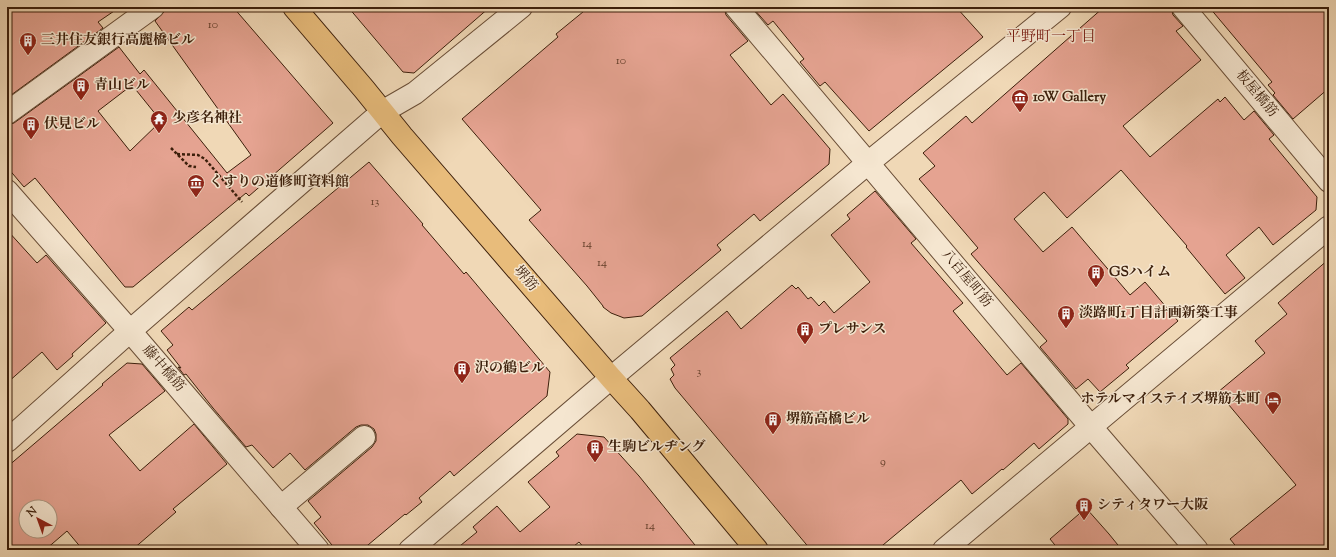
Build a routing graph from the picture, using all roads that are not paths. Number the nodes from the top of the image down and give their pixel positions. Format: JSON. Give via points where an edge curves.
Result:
{"nodes":[{"id":1,"x":153,"y":7,"type":"edge"},
{"id":2,"x":294,"y":7,"type":"edge"},
{"id":3,"x":521,"y":7,"type":"edge"},
{"id":4,"x":736,"y":7,"type":"edge"},
{"id":5,"x":1060,"y":7,"type":"edge"},
{"id":6,"x":1183,"y":7,"type":"edge"},
{"id":7,"x":382,"y":112,"type":"junction"},
{"id":8,"x":7,"y":113,"type":"edge"},
{"id":9,"x":868,"y":163,"type":"junction"},
{"id":10,"x":1329,"y":181,"type":"edge"},
{"id":11,"x":7,"y":191,"type":"edge"},
{"id":12,"x":1329,"y":227,"type":"edge"},
{"id":13,"x":130,"y":330,"type":"junction"},
{"id":14,"x":611,"y":378,"type":"junction"},
{"id":15,"x":1092,"y":427,"type":"junction"},
{"id":16,"x":364,"y":437,"type":"dead end"},
{"id":17,"x":7,"y":440,"type":"edge"},
{"id":18,"x":281,"y":507,"type":"junction"},
{"id":19,"x":318,"y":550,"type":"edge"},
{"id":20,"x":410,"y":550,"type":"edge"},
{"id":21,"x":757,"y":550,"type":"edge"},
{"id":22,"x":944,"y":550,"type":"edge"},
{"id":23,"x":1197,"y":550,"type":"edge"}],
"edges":[{"from":1,"to":8,"type":"street"},
{"from":2,"to":7,"type":"main road","name":"堺筋"},
{"from":3,"to":7,"type":"street","via":[[415,93]]},
{"from":4,"to":9,"type":"street","name":"八百屋町筋"},
{"from":5,"to":9,"type":"street"},
{"from":6,"to":10,"type":"street","name":"板屋橋筋"},
{"from":7,"to":13,"type":"street"},
{"from":7,"to":14,"type":"main road","name":"堺筋"},
{"from":9,"to":14,"type":"street"},
{"from":9,"to":15,"type":"street","name":"八百屋町筋"},
{"from":11,"to":13,"type":"street","name":"藤中橋筋"},
{"from":12,"to":15,"type":"street"},
{"from":13,"to":17,"type":"street"},
{"from":13,"to":18,"type":"street","name":"藤中橋筋"},
{"from":14,"to":20,"type":"street"},
{"from":14,"to":21,"type":"main road","name":"堺筋"},
{"from":15,"to":22,"type":"street"},
{"from":15,"to":23,"type":"street","name":"八百屋町筋"},
{"from":16,"to":18,"type":"street"},
{"from":18,"to":19,"type":"street","name":"藤中橋筋"}]}
